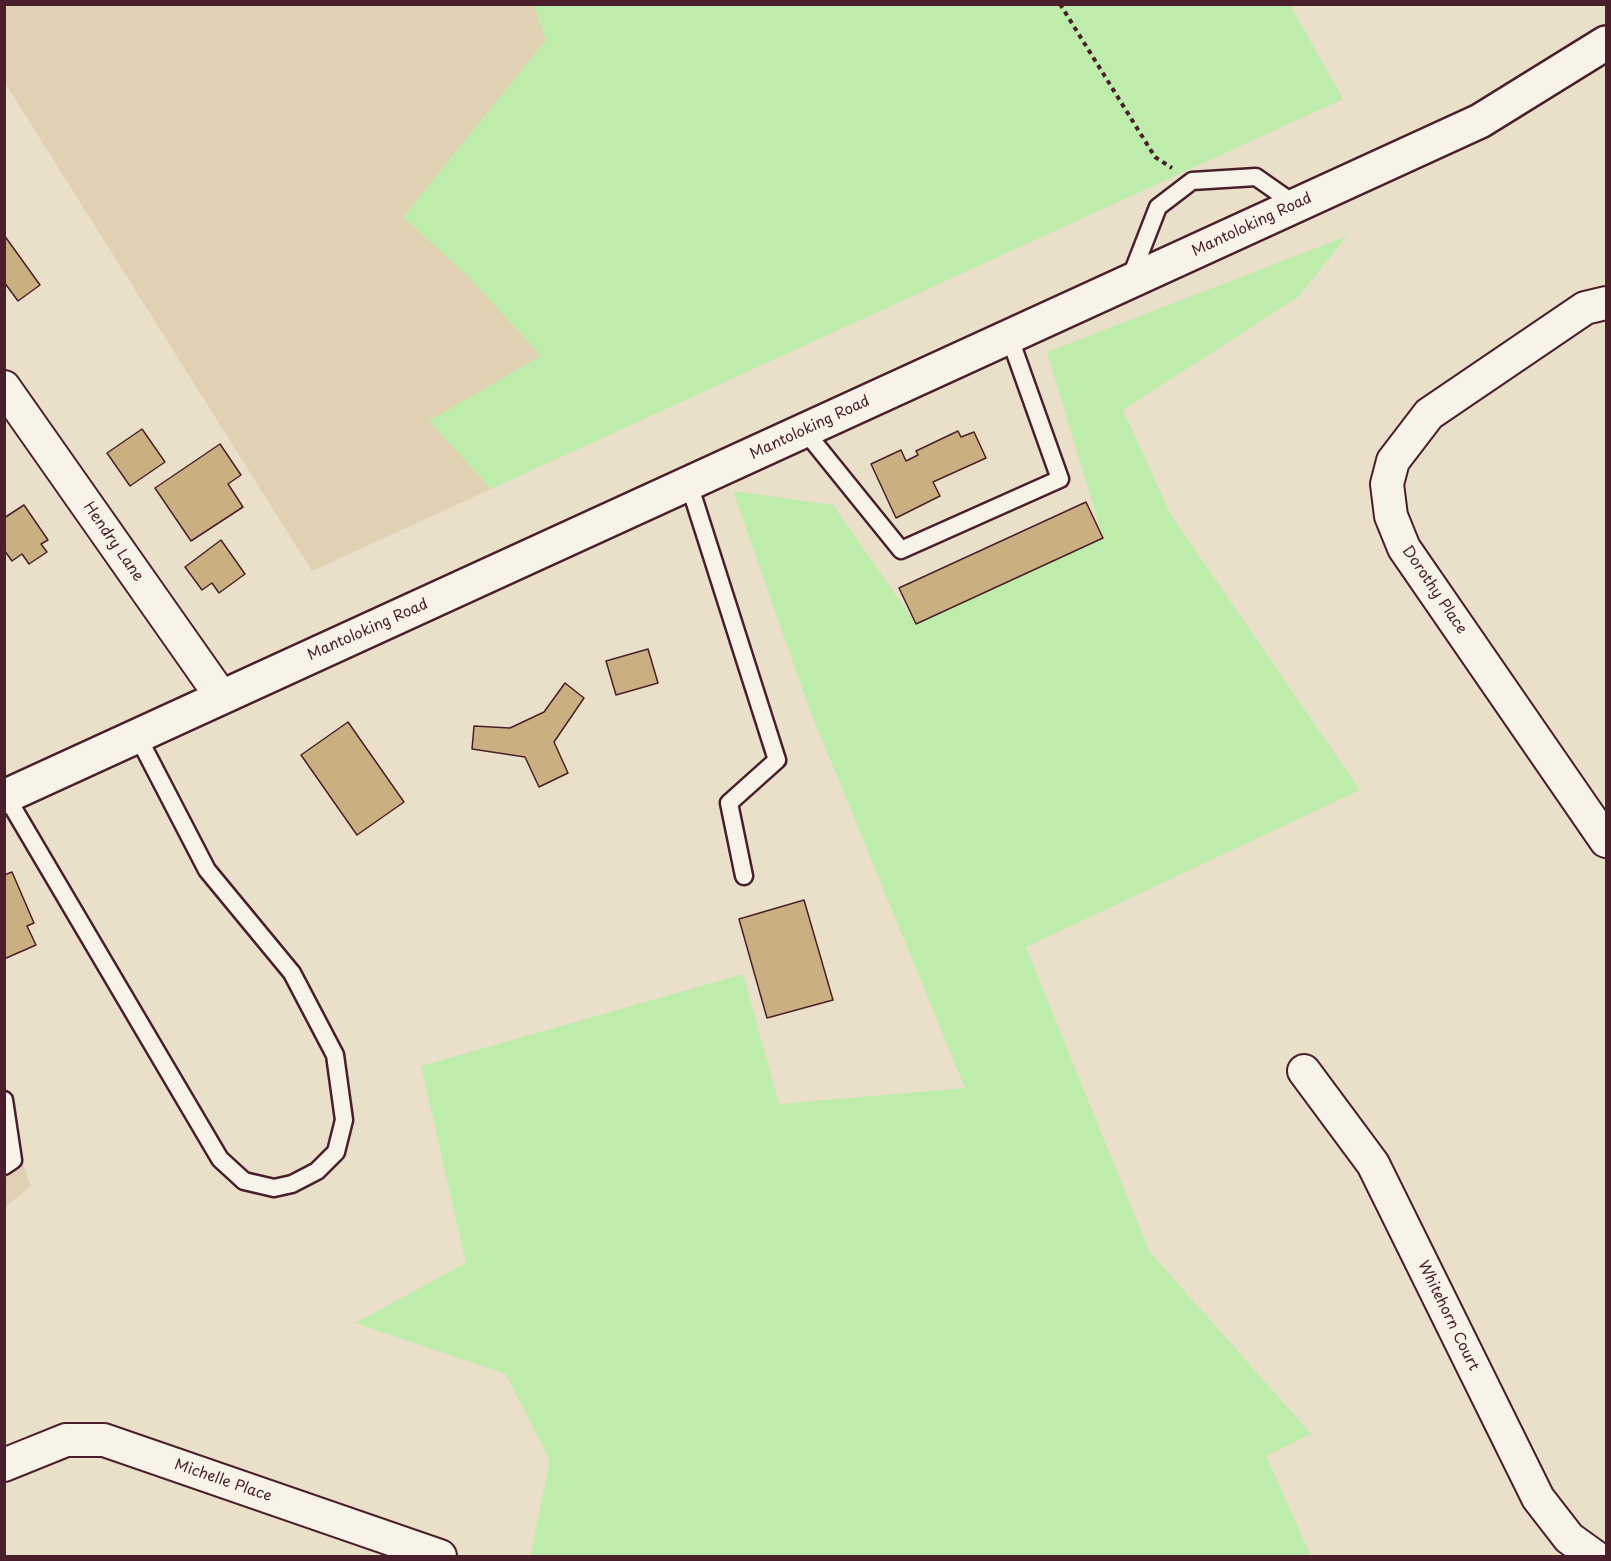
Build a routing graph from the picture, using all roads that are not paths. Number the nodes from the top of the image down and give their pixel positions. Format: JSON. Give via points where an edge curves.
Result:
{"nodes":[{"id":1,"x":1606,"y":43,"type":"edge"},
{"id":2,"x":1296,"y":205,"type":"junction"},
{"id":3,"x":1129,"y":281,"type":"junction"},
{"id":4,"x":1606,"y":303,"type":"edge"},
{"id":5,"x":1010,"y":336,"type":"junction"},
{"id":6,"x":4,"y":387,"type":"edge"},
{"id":7,"x":804,"y":430,"type":"junction"},
{"id":8,"x":689,"y":484,"type":"junction"},
{"id":9,"x":221,"y":696,"type":"junction"},
{"id":10,"x":137,"y":735,"type":"junction"},
{"id":11,"x":5,"y":797,"type":"edge"},
{"id":12,"x":1606,"y":841,"type":"edge"},
{"id":13,"x":744,"y":876,"type":"dead end"},
{"id":14,"x":1304,"y":1071,"type":"dead end"},
{"id":15,"x":4,"y":1100,"type":"edge"},
{"id":16,"x":4,"y":1166,"type":"edge"},
{"id":17,"x":4,"y":1465,"type":"edge"},
{"id":18,"x":440,"y":1557,"type":"edge"},
{"id":19,"x":1594,"y":1557,"type":"edge"}],
"edges":[{"from":1,"to":2,"type":"main road","name":"Mantoloking Road","via":[[1480,121]]},
{"from":2,"to":3,"type":"main road","name":"Mantoloking Road"},
{"from":2,"to":3,"type":"lane","via":[[1256,177],[1192,181],[1158,207]]},
{"from":3,"to":5,"type":"main road","name":"Mantoloking Road"},
{"from":4,"to":12,"type":"street","name":"Dorothy Place","via":[[1586,308],[1429,414],[1393,461],[1387,484],[1391,516],[1404,548]]},
{"from":5,"to":7,"type":"main road","name":"Mantoloking Road"},
{"from":5,"to":7,"type":"lane","via":[[1060,479],[901,550]]},
{"from":6,"to":9,"type":"street","name":"Hendry Lane"},
{"from":7,"to":8,"type":"main road","name":"Mantoloking Road"},
{"from":8,"to":9,"type":"main road","name":"Mantoloking Road"},
{"from":8,"to":13,"type":"lane","via":[[777,760],[729,803]]},
{"from":9,"to":10,"type":"main road","name":"Mantoloking Road"},
{"from":10,"to":11,"type":"main road","name":"Mantoloking Road"},
{"from":10,"to":11,"type":"lane","via":[[207,870],[292,973],[334,1055],[344,1120],[336,1152],[317,1171],[292,1184],[274,1188],[244,1181],[220,1159]]},
{"from":14,"to":19,"type":"street","name":"Whitehorn Court","via":[[1372,1164],[1538,1498],[1569,1538]]},
{"from":15,"to":16,"type":"lane","via":[[13,1160]]},
{"from":17,"to":18,"type":"street","name":"Michelle Place","via":[[66,1440],[104,1440]]}]}
